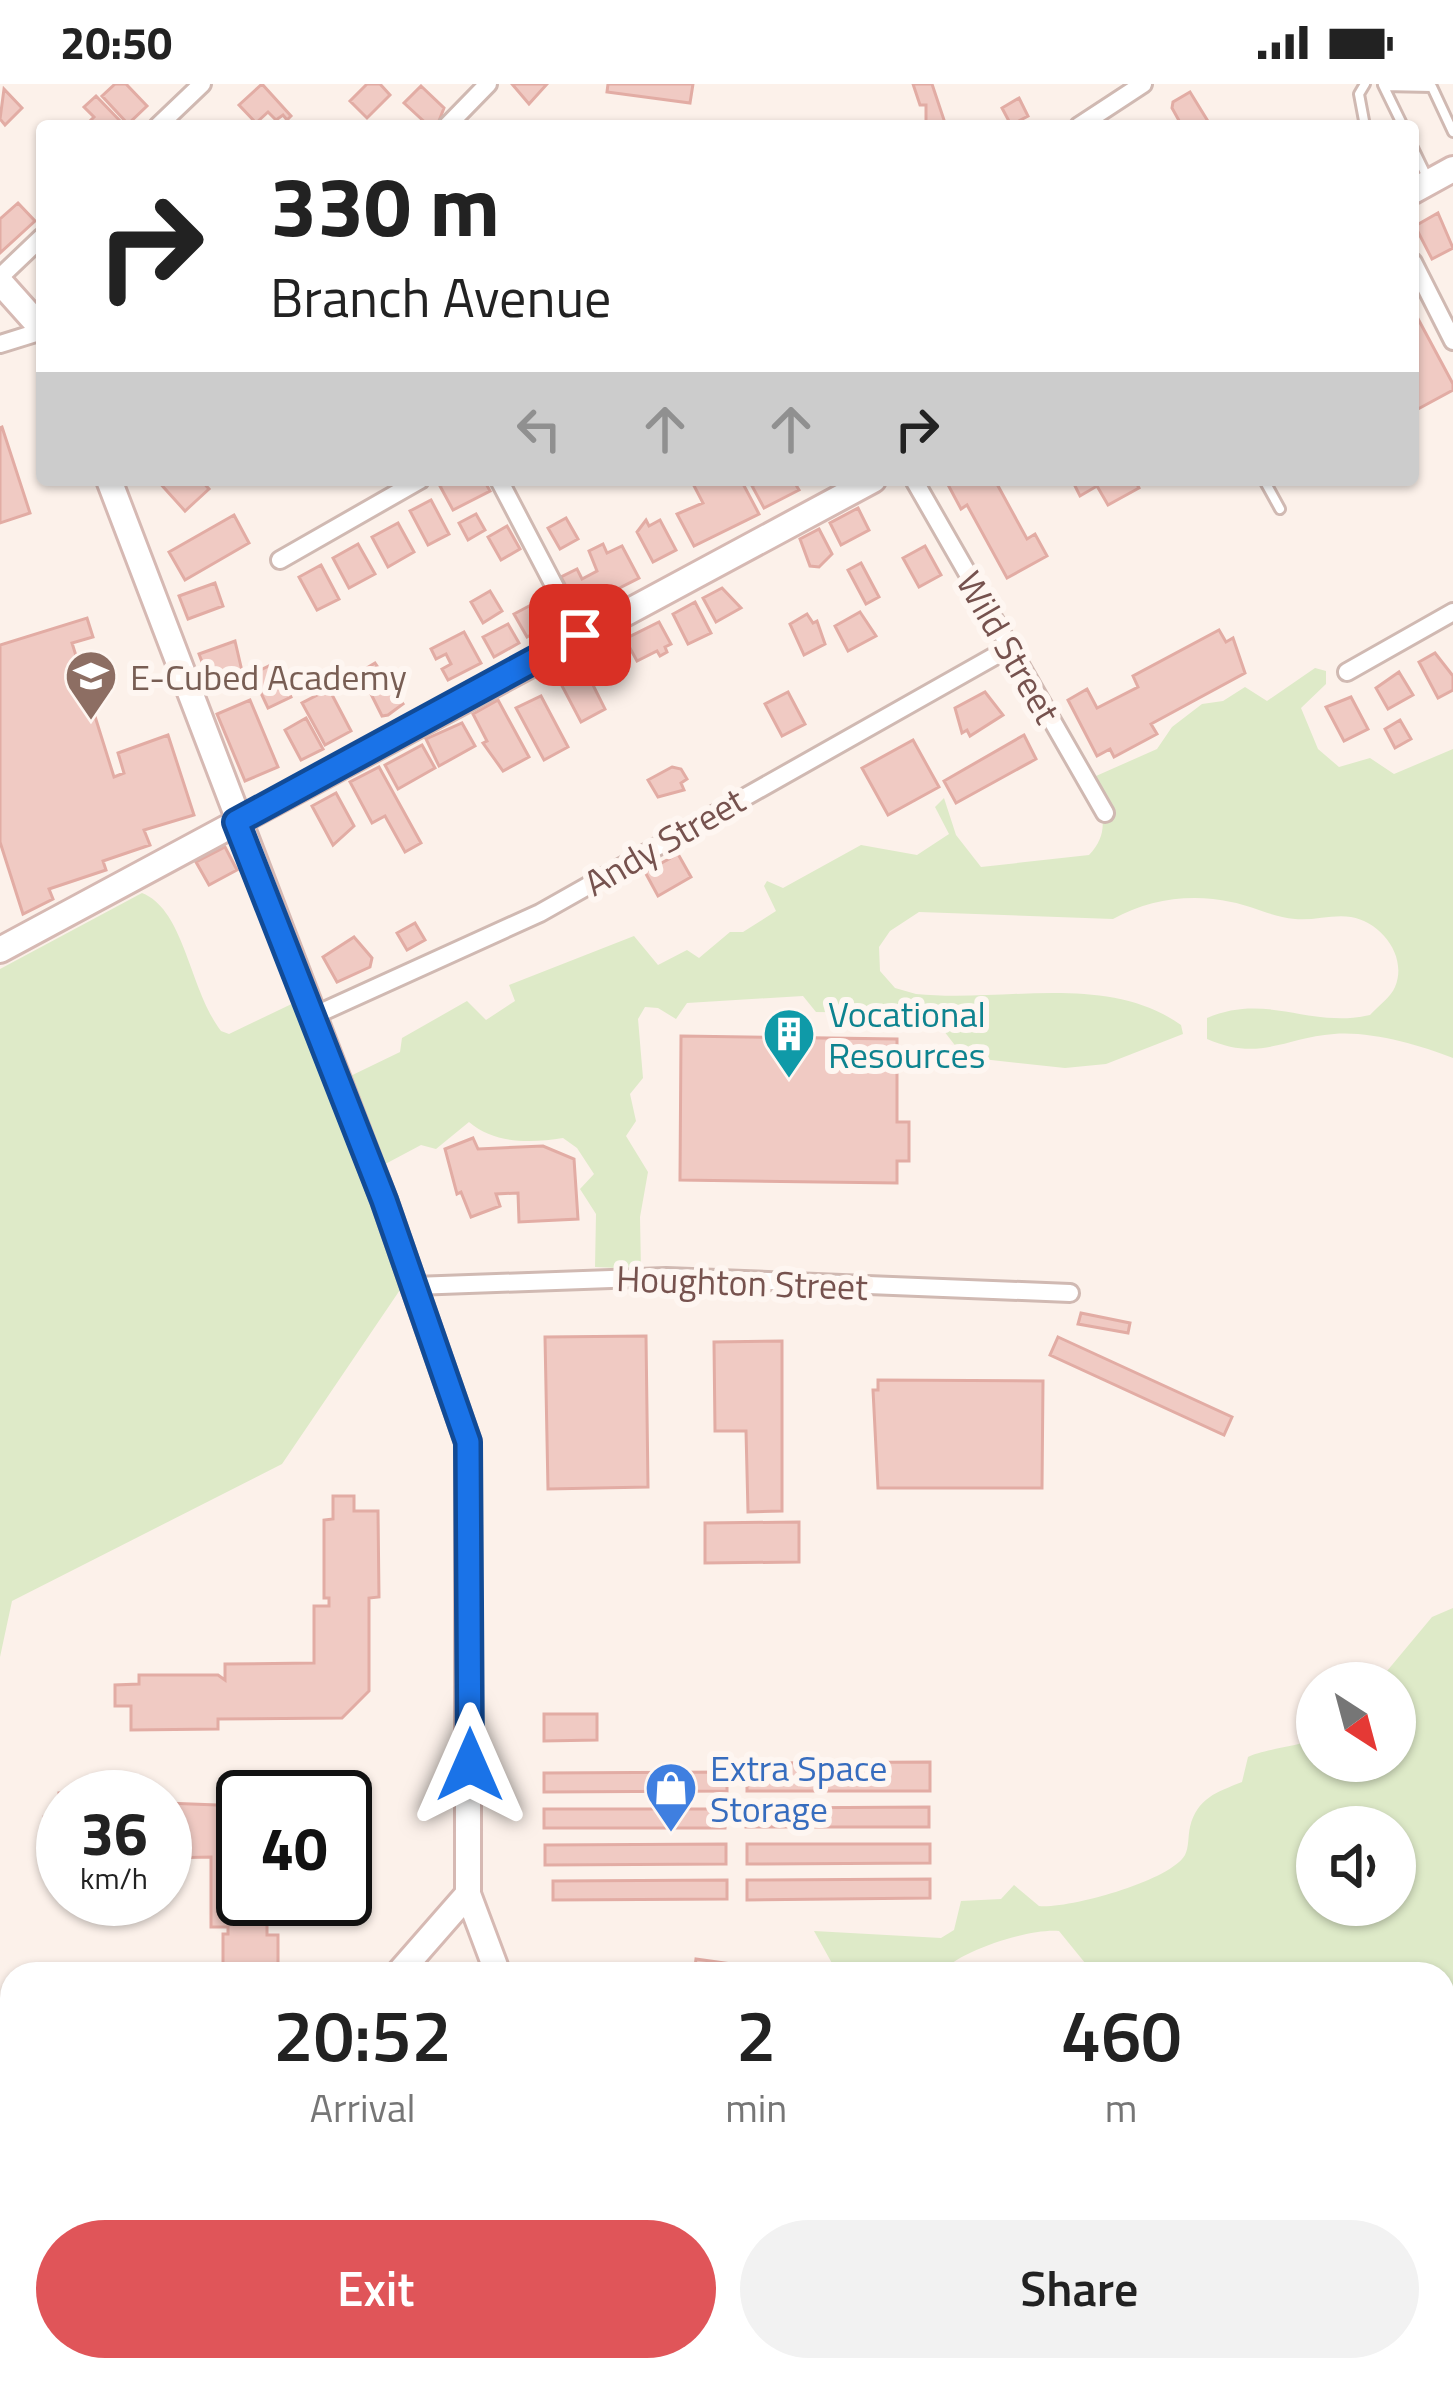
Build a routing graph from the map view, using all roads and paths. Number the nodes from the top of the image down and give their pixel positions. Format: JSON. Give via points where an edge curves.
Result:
{"nodes":[{"id":1,"x":202,"y":84,"type":"edge"},
{"id":2,"x":488,"y":84,"type":"edge"},
{"id":3,"x":1143,"y":84,"type":"edge"},
{"id":4,"x":1365,"y":84,"type":"edge"},
{"id":5,"x":1383,"y":85,"type":"edge"},
{"id":6,"x":164,"y":120,"type":"edge"},
{"id":7,"x":452,"y":120,"type":"edge"},
{"id":8,"x":1088,"y":120,"type":"edge"},
{"id":9,"x":1364,"y":120,"type":"edge"},
{"id":10,"x":1399,"y":120,"type":"edge"},
{"id":11,"x":1453,"y":132,"type":"edge"},
{"id":12,"x":1453,"y":169,"type":"edge"},
{"id":13,"x":1421,"y":186,"type":"edge"},
{"id":14,"x":36,"y":243,"type":"edge"},
{"id":15,"x":1419,"y":274,"type":"edge"},
{"id":16,"x":0,"y":279,"type":"edge"},
{"id":17,"x":36,"y":323,"type":"edge"},
{"id":18,"x":36,"y":332,"type":"edge"},
{"id":19,"x":1453,"y":341,"type":"edge"},
{"id":20,"x":0,"y":344,"type":"edge"},
{"id":21,"x":111,"y":486,"type":"edge"},
{"id":22,"x":410,"y":486,"type":"edge"},
{"id":23,"x":502,"y":486,"type":"edge"},
{"id":24,"x":862,"y":486,"type":"edge"},
{"id":25,"x":917,"y":486,"type":"edge"},
{"id":26,"x":1267,"y":486,"type":"edge"},
{"id":27,"x":1280,"y":509,"type":"dead end"},
{"id":28,"x":280,"y":560,"type":"dead end"},
{"id":29,"x":1453,"y":612,"type":"edge"},
{"id":30,"x":580,"y":635,"type":"junction"},
{"id":31,"x":1009,"y":648,"type":"junction"},
{"id":32,"x":1347,"y":672,"type":"dead end"},
{"id":33,"x":1105,"y":813,"type":"dead end"},
{"id":34,"x":236,"y":822,"type":"junction"},
{"id":35,"x":0,"y":950,"type":"edge"},
{"id":36,"x":311,"y":1017,"type":"junction"},
{"id":37,"x":414,"y":1286,"type":"junction"},
{"id":38,"x":1070,"y":1293,"type":"dead end"},
{"id":39,"x":468,"y":1894,"type":"junction"},
{"id":40,"x":408,"y":1962,"type":"edge"},
{"id":41,"x":494,"y":1962,"type":"edge"}],
"edges":[{"from":1,"to":6,"type":"street"},
{"from":2,"to":7,"type":"street"},
{"from":3,"to":8,"type":"street"},
{"from":4,"to":9,"type":"lane","via":[[1358,94]]},
{"from":5,"to":10,"type":"lane"},
{"from":5,"to":11,"type":"lane","via":[[1432,87]]},
{"from":12,"to":13,"type":"street"},
{"from":14,"to":16,"type":"street"},
{"from":15,"to":19,"type":"street"},
{"from":16,"to":17,"type":"street"},
{"from":18,"to":20,"type":"street"},
{"from":21,"to":34,"type":"street"},
{"from":22,"to":28,"type":"street"},
{"from":23,"to":30,"type":"street"},
{"from":24,"to":30,"type":"street"},
{"from":25,"to":31,"type":"street","name":"Wild Street"},
{"from":26,"to":27,"type":"lane"},
{"from":29,"to":32,"type":"street"},
{"from":30,"to":34,"type":"street"},
{"from":31,"to":33,"type":"street","name":"Wild Street"},
{"from":31,"to":36,"type":"street","name":"Andy Street","via":[[540,913]]},
{"from":34,"to":35,"type":"street"},
{"from":34,"to":36,"type":"street"},
{"from":36,"to":37,"type":"street"},
{"from":37,"to":38,"type":"street","name":"Houghton Street","via":[[666,1277]]},
{"from":37,"to":39,"type":"street","via":[[468,1442]]},
{"from":39,"to":40,"type":"street"},
{"from":39,"to":41,"type":"street"}]}
